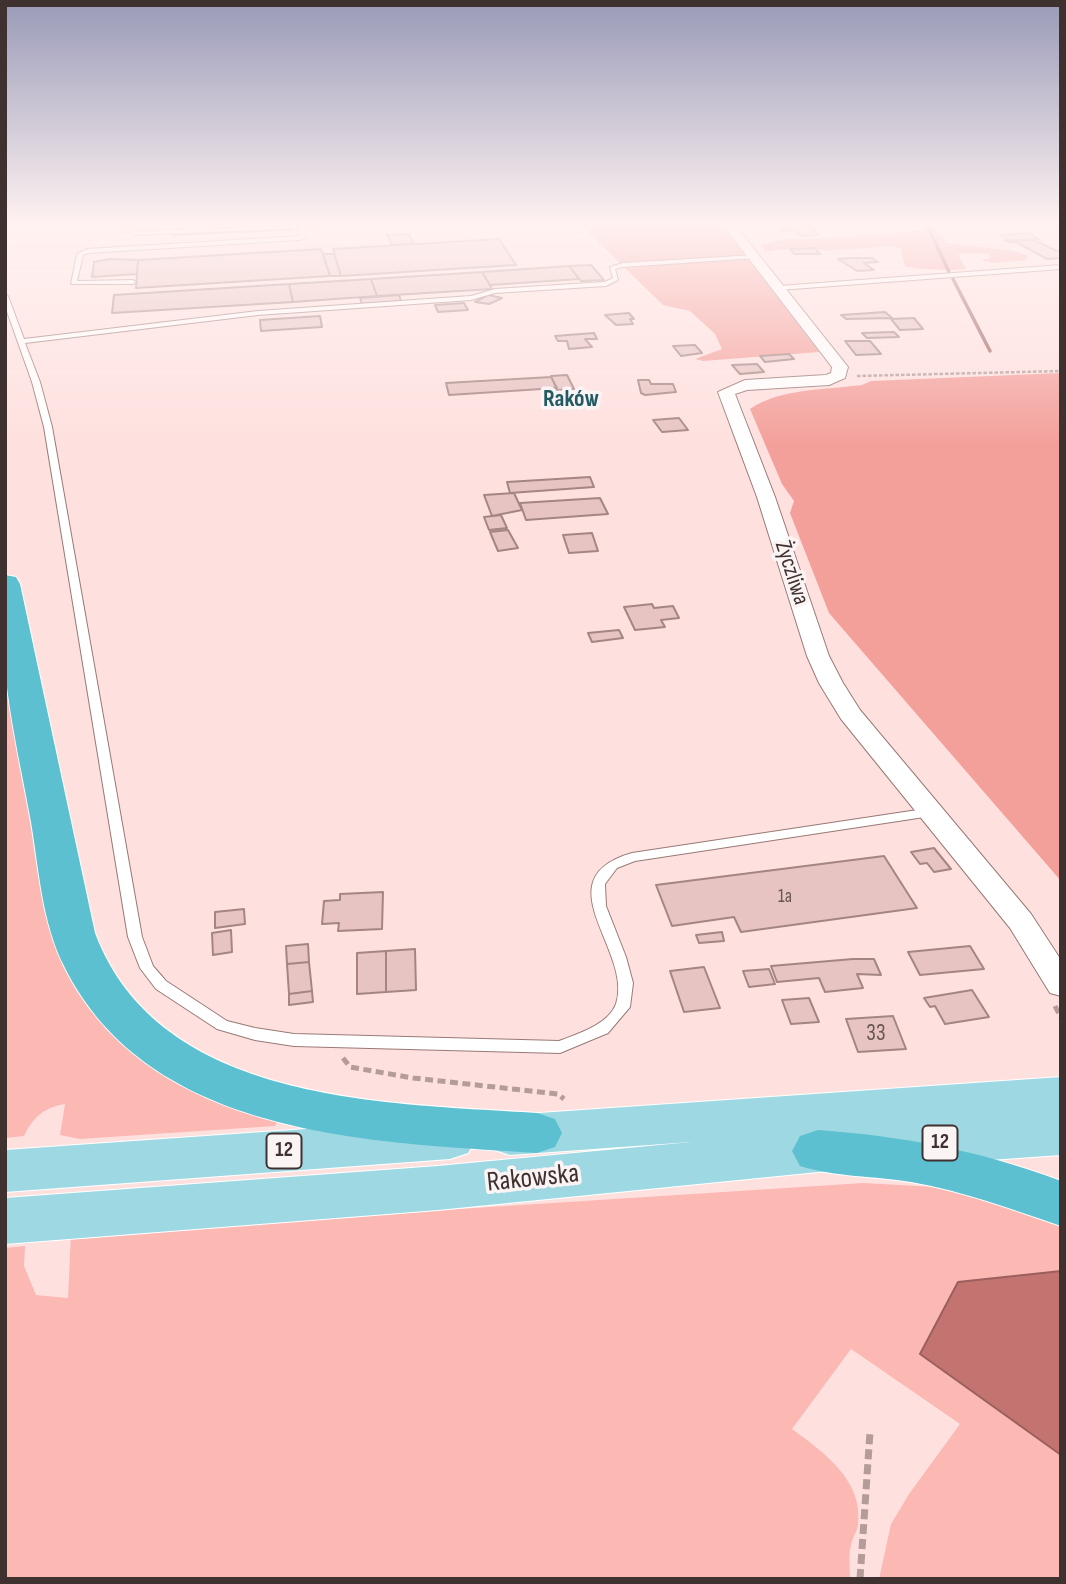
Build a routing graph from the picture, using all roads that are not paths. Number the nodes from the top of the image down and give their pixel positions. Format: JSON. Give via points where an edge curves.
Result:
{"nodes":[{"id":1,"x":6,"y":299,"type":"edge"},
{"id":2,"x":458,"y":299,"type":"edge"},
{"id":3,"x":787,"y":299,"type":"edge"},
{"id":4,"x":21,"y":341,"type":"junction"},
{"id":5,"x":5,"y":584,"type":"edge"},
{"id":6,"x":931,"y":812,"type":"junction"},
{"id":7,"x":1061,"y":985,"type":"edge"},
{"id":8,"x":1061,"y":1096,"type":"edge"},
{"id":9,"x":551,"y":1116,"type":"junction"},
{"id":10,"x":1061,"y":1135,"type":"edge"},
{"id":11,"x":818,"y":1151,"type":"junction"},
{"id":12,"x":18,"y":1195,"type":"edge"},
{"id":13,"x":1061,"y":1204,"type":"edge"}],
"edges":[{"from":1,"to":4,"type":"lane"},
{"from":2,"to":4,"type":"lane","via":[[258,313]]},
{"from":3,"to":6,"type":"street","name":"Życzliwa","via":[[840,367],[839,375],[821,381],[737,386],[728,390],[726,399],[766,497],[831,683],[850,714]]},
{"from":4,"to":6,"type":"lane","via":[[48,427],[135,937],[147,968],[161,985],[222,1025],[294,1040],[561,1047],[590,1039],[615,1022],[627,999],[626,978],[597,899],[600,881],[611,866],[632,857]]},
{"from":5,"to":9,"type":"highway","via":[[75,936],[104,994],[130,1025],[160,1052],[201,1074],[302,1110],[405,1125]]},
{"from":6,"to":7,"type":"street","name":"Życzliwa","via":[[1021,921]]},
{"from":8,"to":9,"type":"main road","name":"Rakowska","number":"12"},
{"from":9,"to":12,"type":"main road","name":"Rakowska","number":"12"},
{"from":10,"to":11,"type":"main road","name":"Rakowska","number":"12"},
{"from":11,"to":12,"type":"main road","name":"Rakowska","number":"12","via":[[438,1188]]},
{"from":11,"to":13,"type":"highway","via":[[954,1170]]}]}
